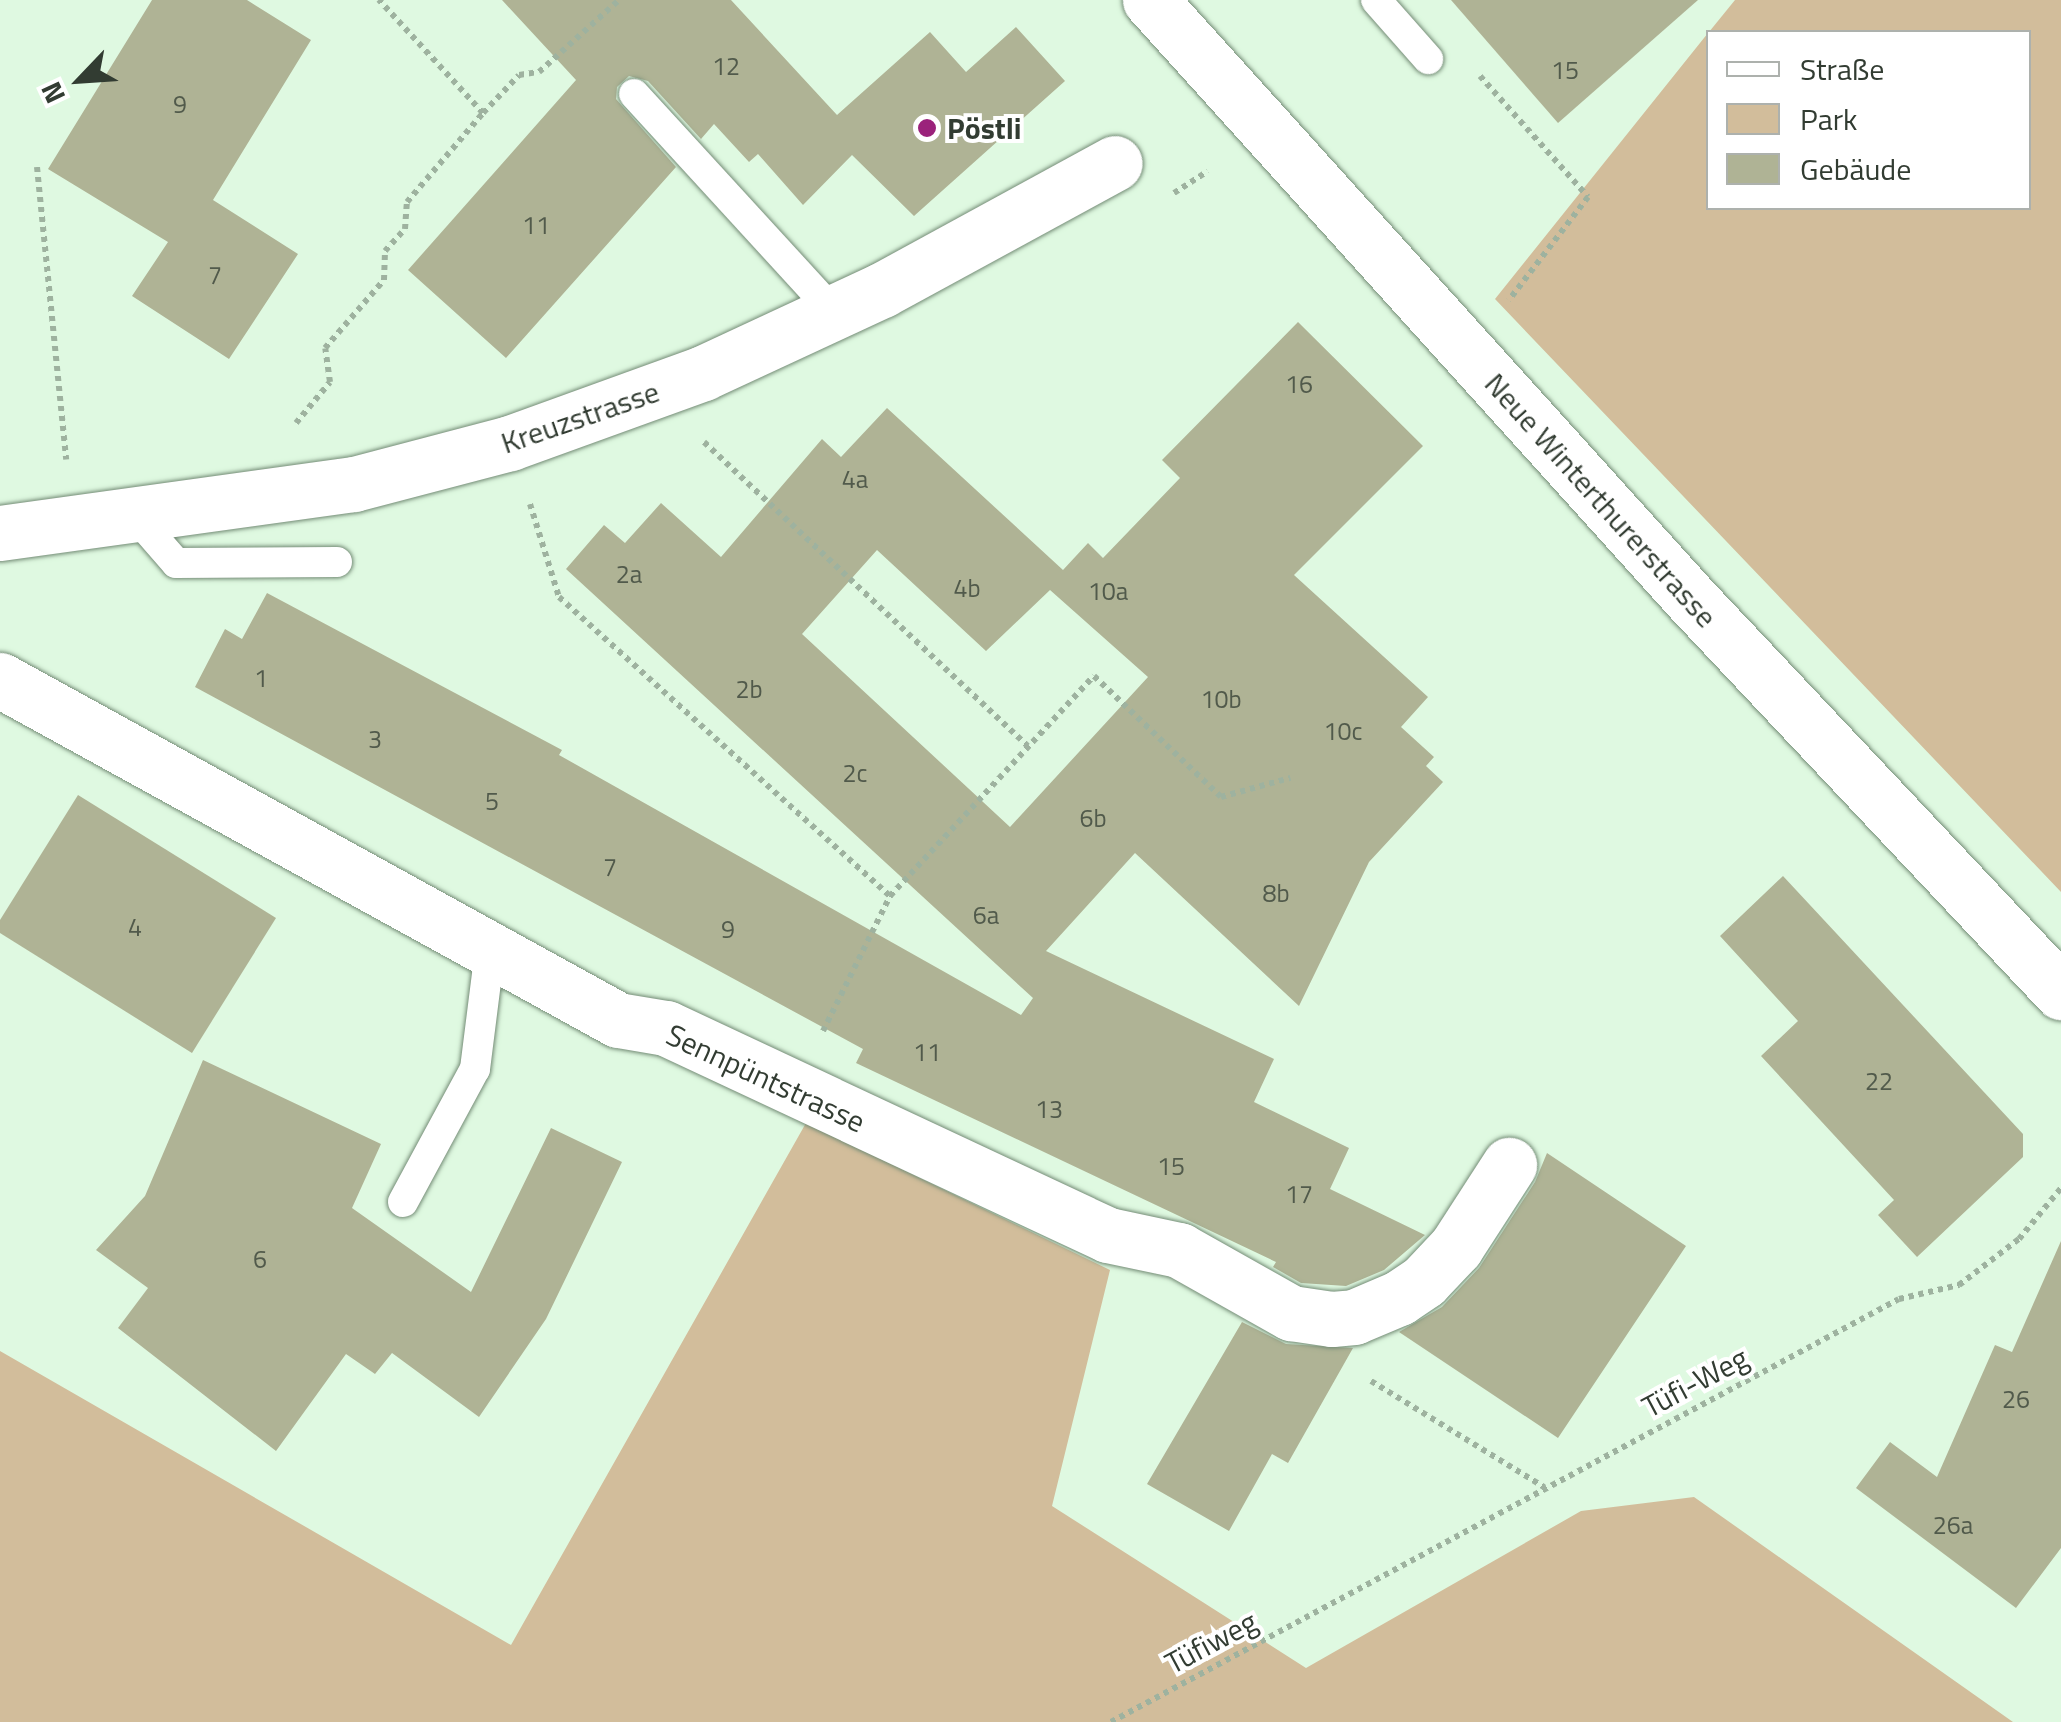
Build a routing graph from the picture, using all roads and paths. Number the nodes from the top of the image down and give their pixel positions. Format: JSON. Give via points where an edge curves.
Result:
{"nodes":[{"id":1,"x":379,"y":0,"type":"edge"},
{"id":2,"x":619,"y":0,"type":"edge"},
{"id":3,"x":1150,"y":0,"type":"edge"},
{"id":4,"x":1376,"y":0,"type":"edge"},
{"id":5,"x":1428,"y":59,"type":"dead end"},
{"id":6,"x":1475,"y":70,"type":"dead end"},
{"id":7,"x":634,"y":94,"type":"dead end"},
{"id":8,"x":483,"y":113,"type":"junction"},
{"id":9,"x":1115,"y":163,"type":"dead end"},
{"id":10,"x":38,"y":166,"type":"dead end"},
{"id":11,"x":1503,"y":307,"type":"dead end"},
{"id":12,"x":834,"y":312,"type":"junction"},
{"id":13,"x":650,"y":392,"type":"junction"},
{"id":14,"x":294,"y":425,"type":"dead end"},
{"id":15,"x":510,"y":443,"type":"junction"},
{"id":16,"x":66,"y":461,"type":"dead end"},
{"id":17,"x":135,"y":516,"type":"junction"},
{"id":18,"x":0,"y":533,"type":"edge"},
{"id":19,"x":336,"y":562,"type":"dead end"},
{"id":20,"x":0,"y":680,"type":"edge"},
{"id":21,"x":1028,"y":746,"type":"junction"},
{"id":22,"x":1290,"y":778,"type":"dead end"},
{"id":23,"x":890,"y":896,"type":"junction"},
{"id":24,"x":490,"y":950,"type":"junction"},
{"id":25,"x":2061,"y":992,"type":"edge"},
{"id":26,"x":793,"y":1090,"type":"junction"},
{"id":27,"x":1508,"y":1165,"type":"dead end"},
{"id":28,"x":2061,"y":1188,"type":"edge"},
{"id":29,"x":403,"y":1202,"type":"dead end"},
{"id":30,"x":1310,"y":1318,"type":"junction"},
{"id":31,"x":1545,"y":1488,"type":"junction"},
{"id":32,"x":1333,"y":1602,"type":"joint"},
{"id":33,"x":1111,"y":1722,"type":"edge"}],
"edges":[{"from":1,"to":8,"type":"path"},
{"from":2,"to":8,"type":"path","via":[[539,72],[518,75]]},
{"from":3,"to":25,"type":"street","name":"Neue Winterthurerstrasse","via":[[1702,612]]},
{"from":4,"to":5,"type":"lane"},
{"from":6,"to":11,"type":"path","via":[[1588,197]]},
{"from":7,"to":12,"type":"lane"},
{"from":8,"to":14,"type":"path","via":[[407,202],[405,229],[385,251],[384,280],[325,348],[330,382]]},
{"from":9,"to":12,"type":"street","name":"Kreuzstrasse"},
{"from":10,"to":16,"type":"path"},
{"from":12,"to":13,"type":"street","name":"Kreuzstrasse"},
{"from":13,"to":15,"type":"street","name":"Kreuzstrasse"},
{"from":13,"to":21,"type":"path"},
{"from":15,"to":17,"type":"street","name":"Kreuzstrasse","via":[[354,484]]},
{"from":15,"to":23,"type":"path","via":[[559,598]]},
{"from":17,"to":18,"type":"street","name":"Kreuzstrasse"},
{"from":17,"to":19,"type":"lane","via":[[176,563]]},
{"from":20,"to":24,"type":"street","name":"Sennpüntstrasse"},
{"from":21,"to":22,"type":"path","via":[[1094,676],[1221,797]]},
{"from":21,"to":23,"type":"path"},
{"from":23,"to":26,"type":"path"},
{"from":24,"to":26,"type":"street","name":"Sennpüntstrasse","via":[[618,1020],[666,1028]]},
{"from":24,"to":29,"type":"lane","via":[[475,1069]]},
{"from":26,"to":30,"type":"street","name":"Sennpüntstrasse","via":[[1108,1235],[1179,1250],[1271,1305]]},
{"from":27,"to":30,"type":"street","name":"Sennpüntstrasse","via":[[1456,1247],[1424,1281],[1354,1316]]},
{"from":28,"to":31,"type":"path","name":"Tüfi-Weg","via":[[2019,1239],[1959,1285],[1898,1299]]},
{"from":30,"to":31,"type":"path","via":[[1306,1341]]},
{"from":31,"to":32,"type":"path","name":"Tüfi-Weg"},
{"from":32,"to":33,"type":"path","name":"Tüfiweg"}]}
